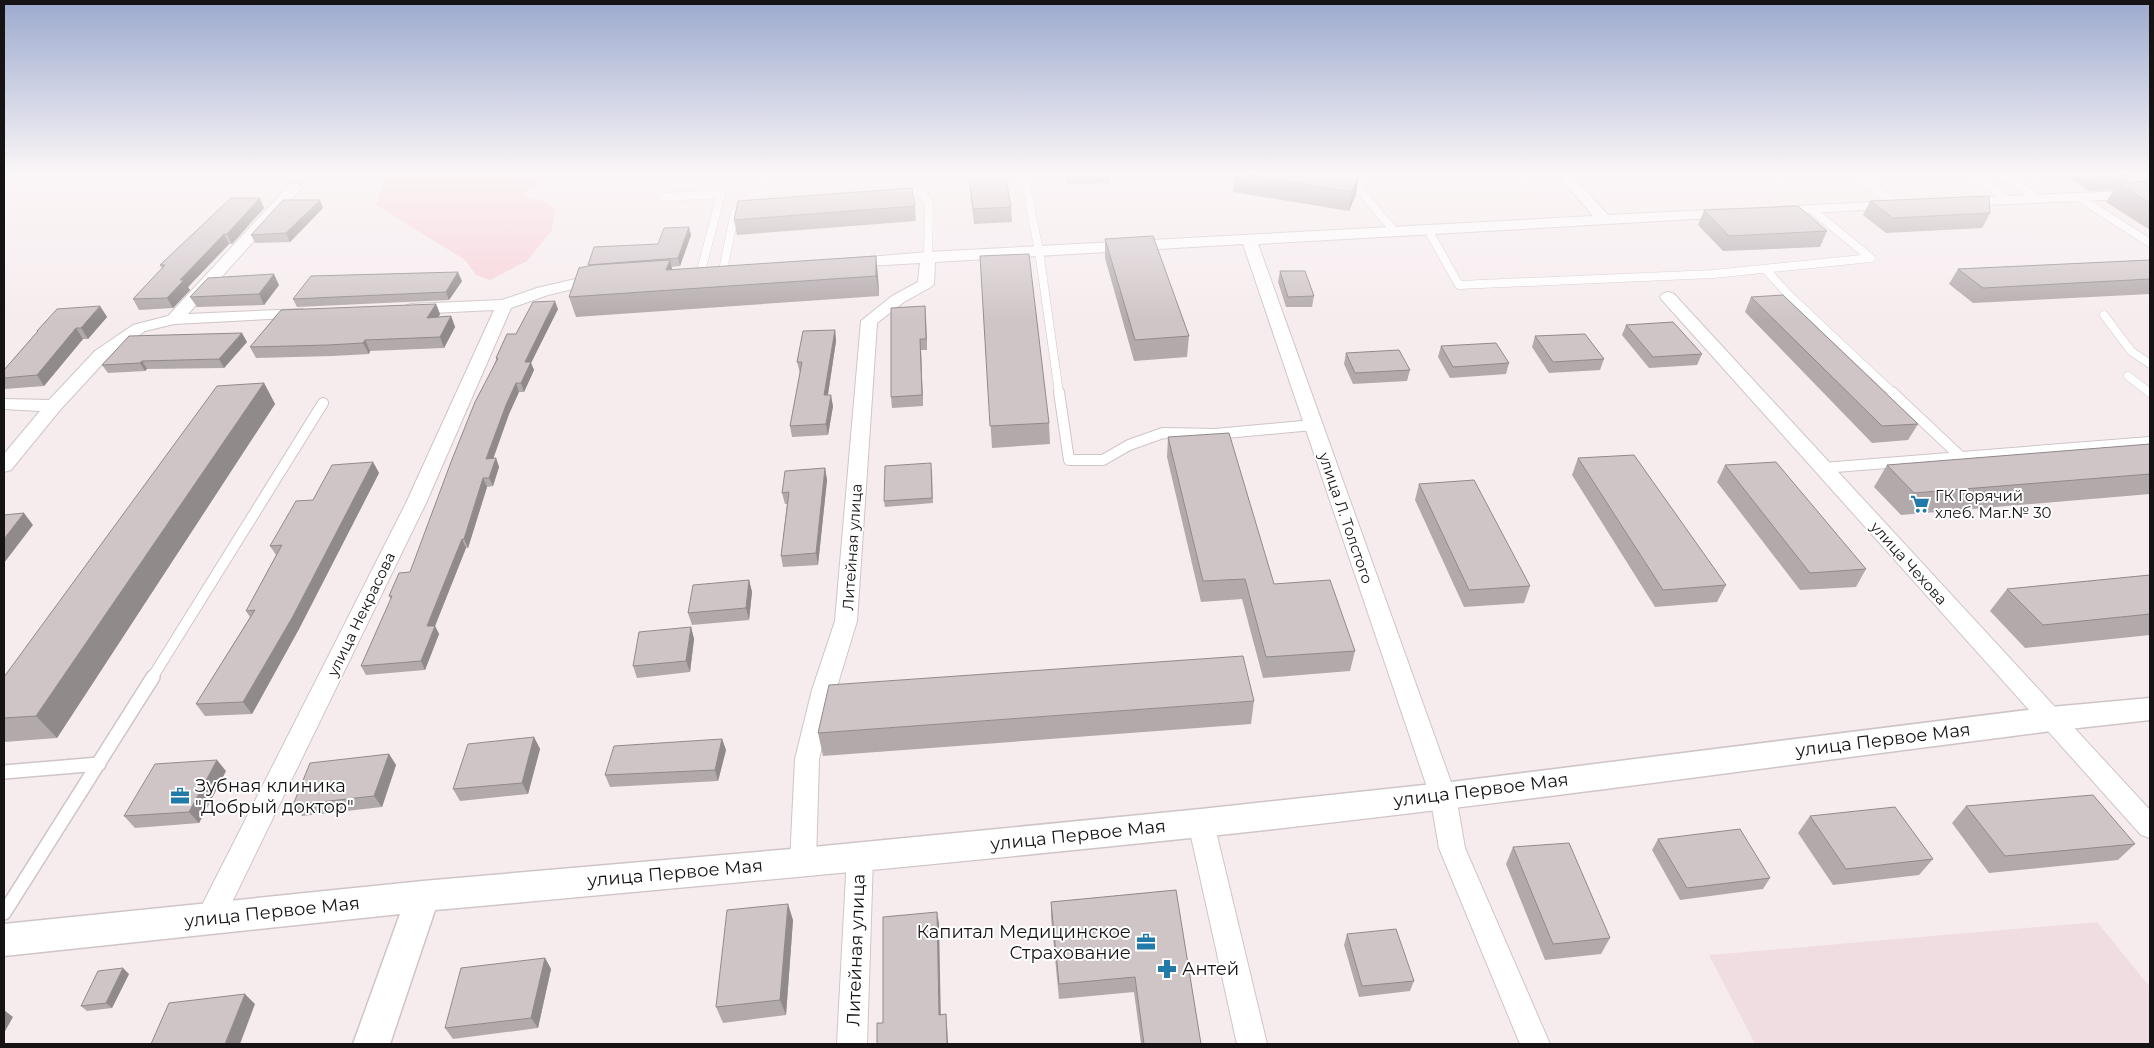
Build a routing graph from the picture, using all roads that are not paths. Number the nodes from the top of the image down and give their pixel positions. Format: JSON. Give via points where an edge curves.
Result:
{"nodes":[{"id":1,"x":262,"y":223,"type":"edge"},
{"id":2,"x":713,"y":223,"type":"edge"},
{"id":3,"x":733,"y":223,"type":"edge"},
{"id":4,"x":929,"y":223,"type":"edge"},
{"id":5,"x":1034,"y":223,"type":"edge"},
{"id":6,"x":1387,"y":223,"type":"edge"},
{"id":7,"x":1553,"y":223,"type":"edge"},
{"id":8,"x":1828,"y":223,"type":"edge"},
{"id":9,"x":2119,"y":223,"type":"edge"},
{"id":10,"x":1428,"y":230,"type":"junction"},
{"id":11,"x":1394,"y":232,"type":"junction"},
{"id":12,"x":1249,"y":240,"type":"junction"},
{"id":13,"x":2150,"y":243,"type":"edge"},
{"id":14,"x":1039,"y":251,"type":"junction"},
{"id":15,"x":928,"y":257,"type":"junction"},
{"id":16,"x":830,"y":263,"type":"edge"},
{"id":17,"x":742,"y":269,"type":"edge"},
{"id":18,"x":1765,"y":269,"type":"junction"},
{"id":19,"x":723,"y":270,"type":"junction"},
{"id":20,"x":700,"y":271,"type":"junction"},
{"id":21,"x":682,"y":272,"type":"edge"},
{"id":22,"x":617,"y":276,"type":"edge"},
{"id":23,"x":1668,"y":297,"type":"dead end"},
{"id":24,"x":504,"y":305,"type":"junction"},
{"id":25,"x":397,"y":310,"type":"edge"},
{"id":26,"x":319,"y":313,"type":"edge"},
{"id":27,"x":2104,"y":315,"type":"dead end"},
{"id":28,"x":174,"y":319,"type":"junction"},
{"id":29,"x":2150,"y":364,"type":"edge"},
{"id":30,"x":2128,"y":376,"type":"dead end"},
{"id":31,"x":2150,"y":393,"type":"edge"},
{"id":32,"x":323,"y":403,"type":"dead end"},
{"id":33,"x":4,"y":404,"type":"edge"},
{"id":34,"x":54,"y":406,"type":"junction"},
{"id":35,"x":1313,"y":425,"type":"junction"},
{"id":36,"x":2150,"y":442,"type":"edge"},
{"id":37,"x":1961,"y":457,"type":"junction"},
{"id":38,"x":4,"y":466,"type":"edge"},
{"id":39,"x":1823,"y":468,"type":"junction"},
{"id":40,"x":2150,"y":709,"type":"edge"},
{"id":41,"x":2051,"y":719,"type":"junction"},
{"id":42,"x":99,"y":764,"type":"junction"},
{"id":43,"x":4,"y":772,"type":"edge"},
{"id":44,"x":1443,"y":796,"type":"junction"},
{"id":45,"x":1201,"y":823,"type":"junction"},
{"id":46,"x":2150,"y":827,"type":"edge"},
{"id":47,"x":860,"y":856,"type":"junction"},
{"id":48,"x":802,"y":862,"type":"junction"},
{"id":49,"x":423,"y":896,"type":"junction"},
{"id":50,"x":4,"y":913,"type":"edge"},
{"id":51,"x":210,"y":918,"type":"junction"},
{"id":52,"x":4,"y":940,"type":"edge"},
{"id":53,"x":372,"y":1044,"type":"edge"},
{"id":54,"x":852,"y":1044,"type":"edge"},
{"id":55,"x":1252,"y":1044,"type":"edge"},
{"id":56,"x":1536,"y":1044,"type":"edge"}],
"edges":[{"from":1,"to":28,"type":"street"},
{"from":2,"to":20,"type":"lane"},
{"from":3,"to":19,"type":"lane"},
{"from":4,"to":15,"type":"lane"},
{"from":5,"to":14,"type":"lane"},
{"from":6,"to":11,"type":"lane"},
{"from":7,"to":10,"type":"street"},
{"from":8,"to":18,"type":"lane","via":[[1871,258]]},
{"from":9,"to":13,"type":"lane"},
{"from":10,"to":11,"type":"street"},
{"from":10,"to":18,"type":"lane","via":[[1459,285]]},
{"from":11,"to":12,"type":"street"},
{"from":12,"to":14,"type":"street"},
{"from":12,"to":35,"type":"street","name":"улица Л. Толстого"},
{"from":14,"to":15,"type":"street"},
{"from":14,"to":35,"type":"lane","via":[[1069,460],[1103,460],[1128,445],[1163,433],[1215,434]]},
{"from":15,"to":16,"type":"street"},
{"from":15,"to":48,"type":"street","name":"Литейная улица","via":[[926,284],[898,299],[869,321],[846,620],[807,760]]},
{"from":17,"to":19,"type":"street"},
{"from":18,"to":37,"type":"lane"},
{"from":19,"to":20,"type":"street"},
{"from":20,"to":21,"type":"street"},
{"from":22,"to":24,"type":"street","via":[[543,291]]},
{"from":23,"to":39,"type":"street","name":"улица Чехова"},
{"from":24,"to":25,"type":"street"},
{"from":24,"to":51,"type":"street","name":"улица Некрасова","via":[[416,503]]},
{"from":26,"to":28,"type":"street"},
{"from":27,"to":29,"type":"lane","via":[[2131,351]]},
{"from":28,"to":34,"type":"street","via":[[139,328],[101,355]]},
{"from":30,"to":31,"type":"lane"},
{"from":32,"to":42,"type":"lane"},
{"from":33,"to":34,"type":"street"},
{"from":34,"to":38,"type":"street"},
{"from":35,"to":44,"type":"street","name":"улица Л. Толстого"},
{"from":36,"to":37,"type":"lane"},
{"from":37,"to":39,"type":"lane"},
{"from":39,"to":41,"type":"street","name":"улица Чехова"},
{"from":40,"to":41,"type":"street","name":"улица Первое Мая"},
{"from":41,"to":44,"type":"street","name":"улица Первое Мая"},
{"from":41,"to":46,"type":"street","name":"улица Чехова"},
{"from":42,"to":43,"type":"lane"},
{"from":42,"to":50,"type":"lane"},
{"from":44,"to":45,"type":"street","name":"улица Первое Мая"},
{"from":44,"to":56,"type":"street","name":"улица Л. Толстого","via":[[1452,848]]},
{"from":45,"to":47,"type":"street","name":"улица Первое Мая"},
{"from":45,"to":55,"type":"street"},
{"from":47,"to":48,"type":"street","name":"улица Первое Мая"},
{"from":47,"to":54,"type":"street","name":"Литейная улица"},
{"from":48,"to":49,"type":"street","name":"улица Первое Мая"},
{"from":49,"to":51,"type":"street","name":"улица Первое Мая"},
{"from":49,"to":53,"type":"street"},
{"from":51,"to":52,"type":"street","name":"улица Первое Мая"}]}
